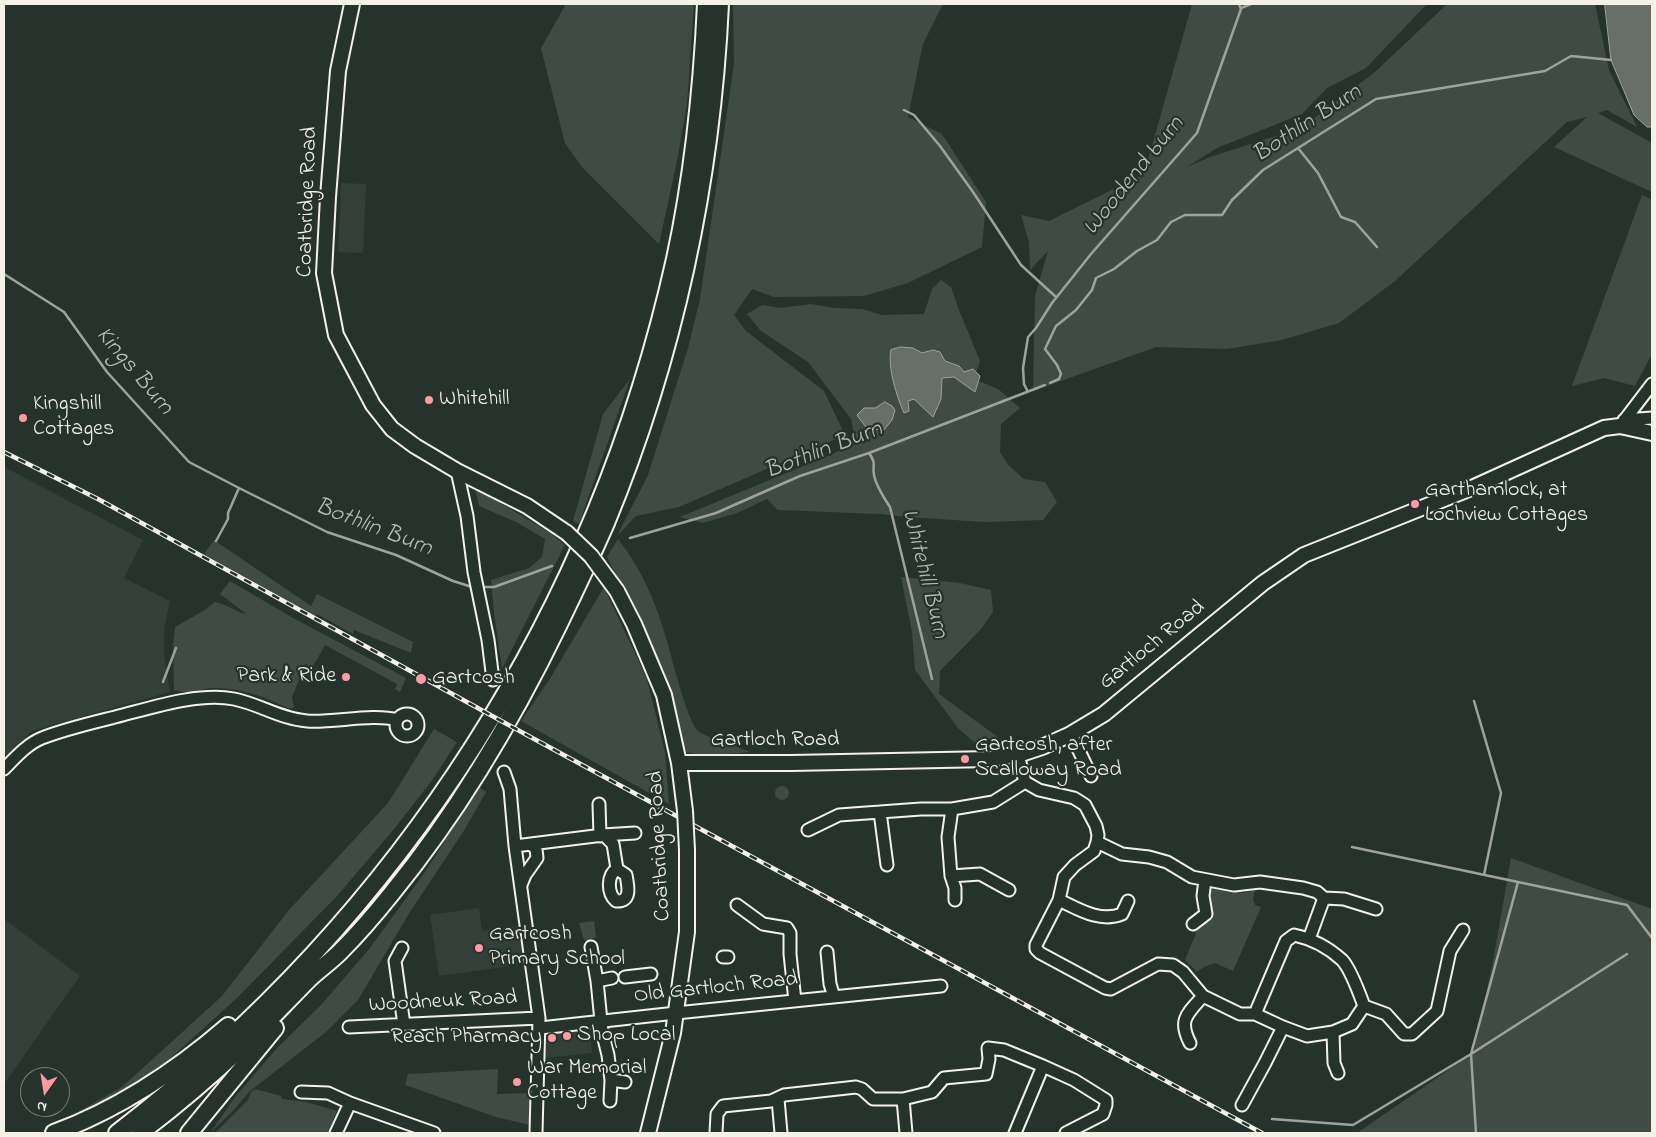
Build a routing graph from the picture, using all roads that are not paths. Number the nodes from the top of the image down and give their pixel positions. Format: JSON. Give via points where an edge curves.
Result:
{"nodes":[{"id":1,"x":352,"y":4,"type":"edge"},
{"id":2,"x":706,"y":4,"type":"edge"},
{"id":3,"x":720,"y":4,"type":"edge"},
{"id":4,"x":1652,"y":384,"type":"edge"},
{"id":5,"x":1652,"y":418,"type":"edge"},
{"id":6,"x":1622,"y":423,"type":"junction"},
{"id":7,"x":1652,"y":433,"type":"edge"},
{"id":8,"x":456,"y":471,"type":"junction"},
{"id":9,"x":493,"y":680,"type":"dead end"},
{"id":10,"x":398,"y":720,"type":"dead end"},
{"id":11,"x":1071,"y":734,"type":"junction"},
{"id":12,"x":1018,"y":755,"type":"junction"},
{"id":13,"x":679,"y":763,"type":"junction"},
{"id":14,"x":4,"y":769,"type":"edge"},
{"id":15,"x":504,"y":772,"type":"dead end"},
{"id":16,"x":1091,"y":776,"type":"dead end"},
{"id":17,"x":1025,"y":782,"type":"junction"},
{"id":18,"x":599,"y":804,"type":"dead end"},
{"id":19,"x":952,"y":809,"type":"junction"},
{"id":20,"x":880,"y":812,"type":"junction"},
{"id":21,"x":808,"y":830,"type":"dead end"},
{"id":22,"x":635,"y":833,"type":"dead end"},
{"id":23,"x":603,"y":836,"type":"junction"},
{"id":24,"x":1098,"y":842,"type":"junction"},
{"id":25,"x":531,"y":844,"type":"junction"},
{"id":26,"x":515,"y":846,"type":"junction"},
{"id":27,"x":402,"y":849,"type":"junction"},
{"id":28,"x":887,"y":865,"type":"dead end"},
{"id":29,"x":617,"y":869,"type":"dead end"},
{"id":30,"x":951,"y":876,"type":"junction"},
{"id":31,"x":1206,"y":880,"type":"junction"},
{"id":32,"x":521,"y":885,"type":"junction"},
{"id":33,"x":1010,"y":890,"type":"dead end"},
{"id":34,"x":392,"y":892,"type":"junction"},
{"id":35,"x":1324,"y":898,"type":"junction"},
{"id":36,"x":955,"y":900,"type":"dead end"},
{"id":37,"x":1059,"y":900,"type":"junction"},
{"id":38,"x":1128,"y":901,"type":"dead end"},
{"id":39,"x":737,"y":905,"type":"dead end"},
{"id":40,"x":1376,"y":909,"type":"dead end"},
{"id":41,"x":1193,"y":924,"type":"dead end"},
{"id":42,"x":1463,"y":930,"type":"dead end"},
{"id":43,"x":1309,"y":939,"type":"junction"},
{"id":44,"x":592,"y":947,"type":"dead end"},
{"id":45,"x":402,"y":948,"type":"dead end"},
{"id":46,"x":828,"y":952,"type":"dead end"},
{"id":47,"x":651,"y":974,"type":"dead end"},
{"id":48,"x":625,"y":976,"type":"dead end"},
{"id":49,"x":612,"y":978,"type":"dead end"},
{"id":50,"x":597,"y":980,"type":"junction"},
{"id":51,"x":941,"y":986,"type":"dead end"},
{"id":52,"x":1203,"y":996,"type":"junction"},
{"id":53,"x":834,"y":997,"type":"junction"},
{"id":54,"x":795,"y":1001,"type":"junction"},
{"id":55,"x":1364,"y":1006,"type":"junction"},
{"id":56,"x":676,"y":1012,"type":"junction"},
{"id":57,"x":1255,"y":1014,"type":"junction"},
{"id":58,"x":602,"y":1021,"type":"junction"},
{"id":59,"x":539,"y":1023,"type":"junction"},
{"id":60,"x":404,"y":1025,"type":"junction"},
{"id":61,"x":349,"y":1027,"type":"dead end"},
{"id":62,"x":1282,"y":1027,"type":"junction"},
{"id":63,"x":1333,"y":1032,"type":"junction"},
{"id":64,"x":1190,"y":1043,"type":"dead end"},
{"id":65,"x":1043,"y":1066,"type":"junction"},
{"id":66,"x":1338,"y":1073,"type":"dead end"},
{"id":67,"x":611,"y":1080,"type":"junction"},
{"id":68,"x":625,"y":1082,"type":"dead end"},
{"id":69,"x":301,"y":1092,"type":"dead end"},
{"id":70,"x":778,"y":1098,"type":"junction"},
{"id":71,"x":903,"y":1099,"type":"junction"},
{"id":72,"x":610,"y":1101,"type":"dead end"},
{"id":73,"x":350,"y":1103,"type":"junction"},
{"id":74,"x":1242,"y":1106,"type":"dead end"},
{"id":75,"x":54,"y":1133,"type":"edge"},
{"id":76,"x":117,"y":1133,"type":"edge"},
{"id":77,"x":140,"y":1133,"type":"edge"},
{"id":78,"x":189,"y":1133,"type":"edge"},
{"id":79,"x":336,"y":1133,"type":"edge"},
{"id":80,"x":434,"y":1133,"type":"edge"},
{"id":81,"x":536,"y":1133,"type":"edge"},
{"id":82,"x":648,"y":1133,"type":"edge"},
{"id":83,"x":716,"y":1133,"type":"edge"},
{"id":84,"x":781,"y":1133,"type":"edge"},
{"id":85,"x":906,"y":1133,"type":"edge"},
{"id":86,"x":1015,"y":1133,"type":"edge"},
{"id":87,"x":1066,"y":1133,"type":"edge"}],
"edges":[{"from":1,"to":8,"type":"main road","name":"Coatbridge Road","via":[[338,71],[327,206],[324,274],[336,335],[373,405],[392,429]]},
{"from":2,"to":27,"type":"highway","via":[[695,140],[675,257],[645,372],[615,462],[531,649],[484,729]]},
{"from":3,"to":34,"type":"highway","via":[[708,143],[687,261],[658,376],[627,467],[606,523],[574,592],[500,739],[447,820]]},
{"from":4,"to":6,"type":"street"},
{"from":5,"to":6,"type":"street"},
{"from":6,"to":7,"type":"main road","name":"Gartloch Road"},
{"from":6,"to":11,"type":"main road","name":"Gartloch Road","via":[[1304,555],[1263,583],[1104,714]]},
{"from":8,"to":9,"type":"street","via":[[467,516]]},
{"from":8,"to":13,"type":"main road","name":"Coatbridge Road","bridge":true,"via":[[527,506],[567,533],[592,556],[617,591],[664,695]]},
{"from":10,"to":14,"type":"street","via":[[300,721],[234,699],[177,701],[42,738],[23,750]]},
{"from":11,"to":12,"type":"main road","name":"Gartloch Road"},
{"from":11,"to":16,"type":"street"},
{"from":12,"to":13,"type":"main road","name":"Gartloch Road","via":[[981,759]]},
{"from":12,"to":17,"type":"street"},
{"from":13,"to":56,"type":"main road","name":"Coatbridge Road","bridge":true,"via":[[687,850],[687,932]]},
{"from":15,"to":26,"type":"street","via":[[510,789]]},
{"from":17,"to":19,"type":"street","via":[[994,802]]},
{"from":17,"to":24,"type":"street","via":[[1039,790],[1074,798],[1085,805],[1096,826]]},
{"from":18,"to":23,"type":"street"},
{"from":19,"to":20,"type":"street"},
{"from":19,"to":30,"type":"street","via":[[948,837]]},
{"from":20,"to":21,"type":"street","via":[[839,815]]},
{"from":20,"to":28,"type":"street"},
{"from":22,"to":23,"type":"street"},
{"from":23,"to":25,"type":"street"},
{"from":23,"to":29,"type":"street","via":[[613,844]]},
{"from":24,"to":31,"type":"street","via":[[1122,854],[1167,862],[1192,877]]},
{"from":24,"to":37,"type":"street","via":[[1094,851],[1064,878]]},
{"from":25,"to":26,"type":"street"},
{"from":25,"to":32,"type":"street","via":[[536,849],[537,858]]},
{"from":26,"to":32,"type":"street"},
{"from":27,"to":75,"type":"highway","via":[[292,966],[217,1036],[139,1092],[100,1114]]},
{"from":27,"to":76,"type":"highway","via":[[346,918],[273,997],[160,1100]]},
{"from":30,"to":33,"type":"street","via":[[980,874]]},
{"from":30,"to":36,"type":"street"},
{"from":31,"to":35,"type":"street","via":[[1234,885],[1260,882],[1303,888]]},
{"from":31,"to":41,"type":"street","via":[[1203,896],[1206,914]]},
{"from":32,"to":59,"type":"street"},
{"from":34,"to":77,"type":"highway","via":[[341,952],[310,978],[244,1045]]},
{"from":34,"to":78,"type":"highway","via":[[375,919],[269,1035]]},
{"from":35,"to":40,"type":"street","via":[[1344,899]]},
{"from":35,"to":43,"type":"street"},
{"from":37,"to":38,"type":"street","via":[[1098,916],[1122,914]]},
{"from":37,"to":52,"type":"street","via":[[1036,945],[1040,953],[1112,989],[1158,964],[1173,965]]},
{"from":39,"to":54,"type":"street","via":[[747,916],[762,924],[787,928]]},
{"from":42,"to":55,"type":"street","via":[[1450,951],[1436,1011],[1412,1034],[1404,1034],[1386,1014]]},
{"from":43,"to":55,"type":"street","via":[[1344,961]]},
{"from":43,"to":57,"type":"street","via":[[1294,935],[1286,941]]},
{"from":44,"to":50,"type":"street"},
{"from":45,"to":60,"type":"street","via":[[395,961]]},
{"from":46,"to":53,"type":"street","name":"Old Gartloch Road"},
{"from":47,"to":48,"type":"street"},
{"from":49,"to":50,"type":"street"},
{"from":50,"to":58,"type":"street"},
{"from":51,"to":53,"type":"street","name":"Old Gartloch Road"},
{"from":52,"to":57,"type":"street","via":[[1240,1014]]},
{"from":52,"to":64,"type":"street","via":[[1183,1024]]},
{"from":53,"to":54,"type":"street","name":"Old Gartloch Road"},
{"from":54,"to":56,"type":"street","name":"Old Gartloch Road"},
{"from":55,"to":63,"type":"street","via":[[1352,1024]]},
{"from":56,"to":58,"type":"street","name":"Old Gartloch Road"},
{"from":56,"to":82,"type":"main road","name":"Coatbridge Road"},
{"from":57,"to":62,"type":"street"},
{"from":58,"to":59,"type":"street","name":"Old Gartloch Road"},
{"from":58,"to":67,"type":"street"},
{"from":59,"to":60,"type":"street","name":"Woodneuk Road"},
{"from":59,"to":81,"type":"street"},
{"from":60,"to":61,"type":"street","name":"Woodneuk Road"},
{"from":62,"to":63,"type":"street","via":[[1307,1036]]},
{"from":62,"to":74,"type":"street"},
{"from":63,"to":66,"type":"street","via":[[1334,1063]]},
{"from":65,"to":71,"type":"street","via":[[1004,1050],[988,1048],[990,1060],[986,1074],[944,1078],[932,1092]]},
{"from":65,"to":86,"type":"street"},
{"from":65,"to":87,"type":"street","via":[[1106,1100],[1103,1114]]},
{"from":67,"to":68,"type":"street"},
{"from":67,"to":72,"type":"street"},
{"from":69,"to":73,"type":"street","via":[[328,1092]]},
{"from":70,"to":71,"type":"street","via":[[856,1087],[873,1099]]},
{"from":70,"to":83,"type":"street","via":[[723,1106],[717,1114]]},
{"from":70,"to":84,"type":"street"},
{"from":71,"to":85,"type":"street"},
{"from":73,"to":79,"type":"street"},
{"from":73,"to":80,"type":"street"}]}
